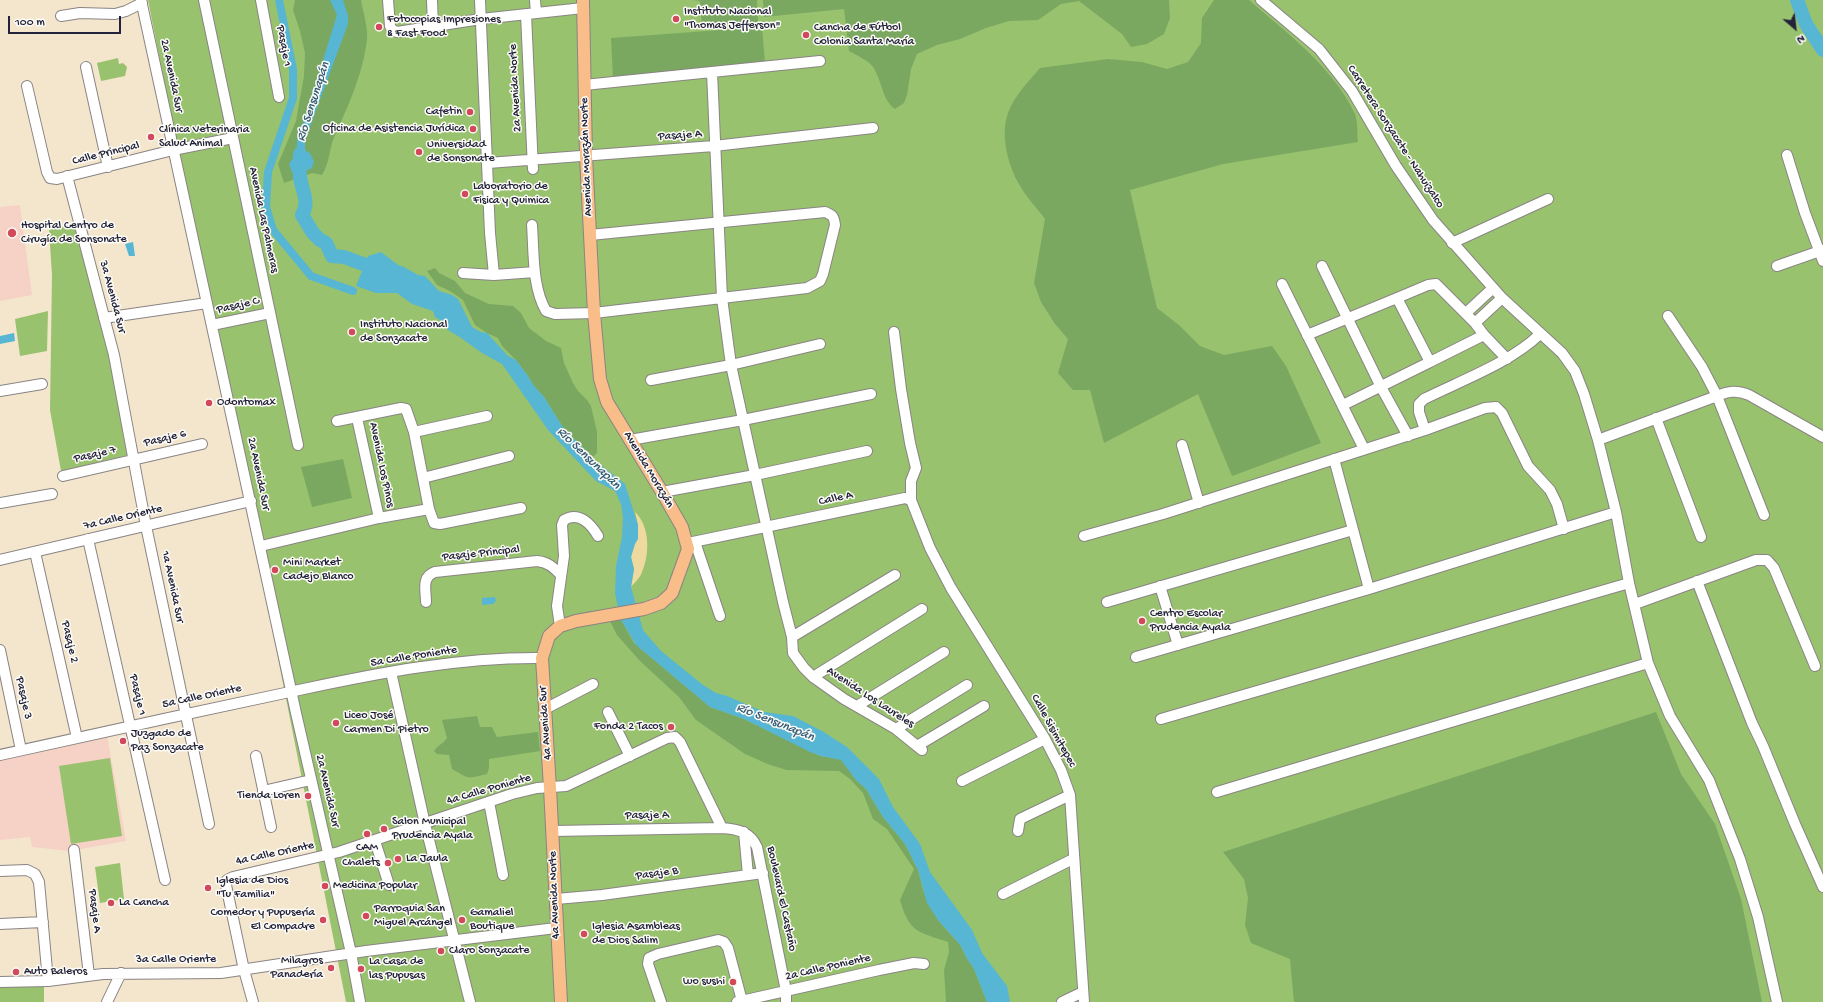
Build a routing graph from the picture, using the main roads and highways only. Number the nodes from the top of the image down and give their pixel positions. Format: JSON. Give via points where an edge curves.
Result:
{"nodes":[{"id":1,"x":583,"y":4,"type":"edge"},
{"id":2,"x":594,"y":313,"type":"joint"},
{"id":3,"x":560,"y":626,"type":"joint"},
{"id":4,"x":550,"y":788,"type":"joint"},
{"id":5,"x":560,"y":1002,"type":"edge"}],
"edges":[{"from":1,"to":2,"type":"main road","name":"Avenida Morazán Norte","via":[[586,156]]},
{"from":2,"to":3,"type":"main road","name":"Avenida Morazán","via":[[602,391],[691,542],[672,592],[661,604]]},
{"from":3,"to":4,"type":"main road","name":"4a Avenida Sur","via":[[549,636],[542,658]]},
{"from":4,"to":5,"type":"main road","name":"4a Avenida Norte"}]}
